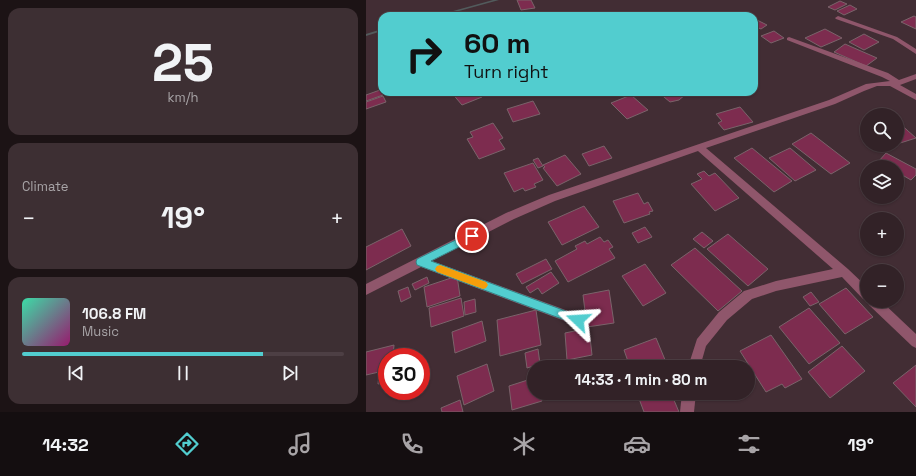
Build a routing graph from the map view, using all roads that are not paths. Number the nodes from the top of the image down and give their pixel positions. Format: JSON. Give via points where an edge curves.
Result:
{"nodes":[{"id":1,"x":838,"y":18,"type":"dead end"},
{"id":2,"x":789,"y":39,"type":"dead end"},
{"id":3,"x":916,"y":52,"type":"edge"},
{"id":4,"x":915,"y":77,"type":"edge"},
{"id":5,"x":886,"y":79,"type":"junction"},
{"id":6,"x":916,"y":98,"type":"edge"},
{"id":7,"x":699,"y":147,"type":"junction"},
{"id":8,"x":421,"y":262,"type":"junction"},
{"id":9,"x":844,"y":272,"type":"junction"},
{"id":10,"x":860,"y":288,"type":"edge"},
{"id":11,"x":366,"y":290,"type":"edge"},
{"id":12,"x":880,"y":308,"type":"edge"},
{"id":13,"x":578,"y":320,"type":"dead end"},
{"id":14,"x":916,"y":342,"type":"edge"},
{"id":15,"x":696,"y":360,"type":"edge"},
{"id":16,"x":688,"y":400,"type":"edge"},
{"id":17,"x":687,"y":412,"type":"edge"}],
"edges":[{"from":1,"to":3,"type":"street","via":[[895,38]]},
{"from":2,"to":5,"type":"street"},
{"from":4,"to":5,"type":"street"},
{"from":4,"to":5,"type":"street","via":[[899,83]]},
{"from":5,"to":6,"type":"street"},
{"from":5,"to":7,"type":"street","via":[[832,102]]},
{"from":7,"to":8,"type":"street","via":[[552,198],[510,216]]},
{"from":7,"to":9,"type":"street"},
{"from":8,"to":11,"type":"street"},
{"from":8,"to":13,"type":"street"},
{"from":9,"to":10,"type":"street"},
{"from":9,"to":15,"type":"street","via":[[776,286],[748,295],[723,316],[701,343]]},
{"from":12,"to":14,"type":"street"},
{"from":16,"to":17,"type":"street"}]}
